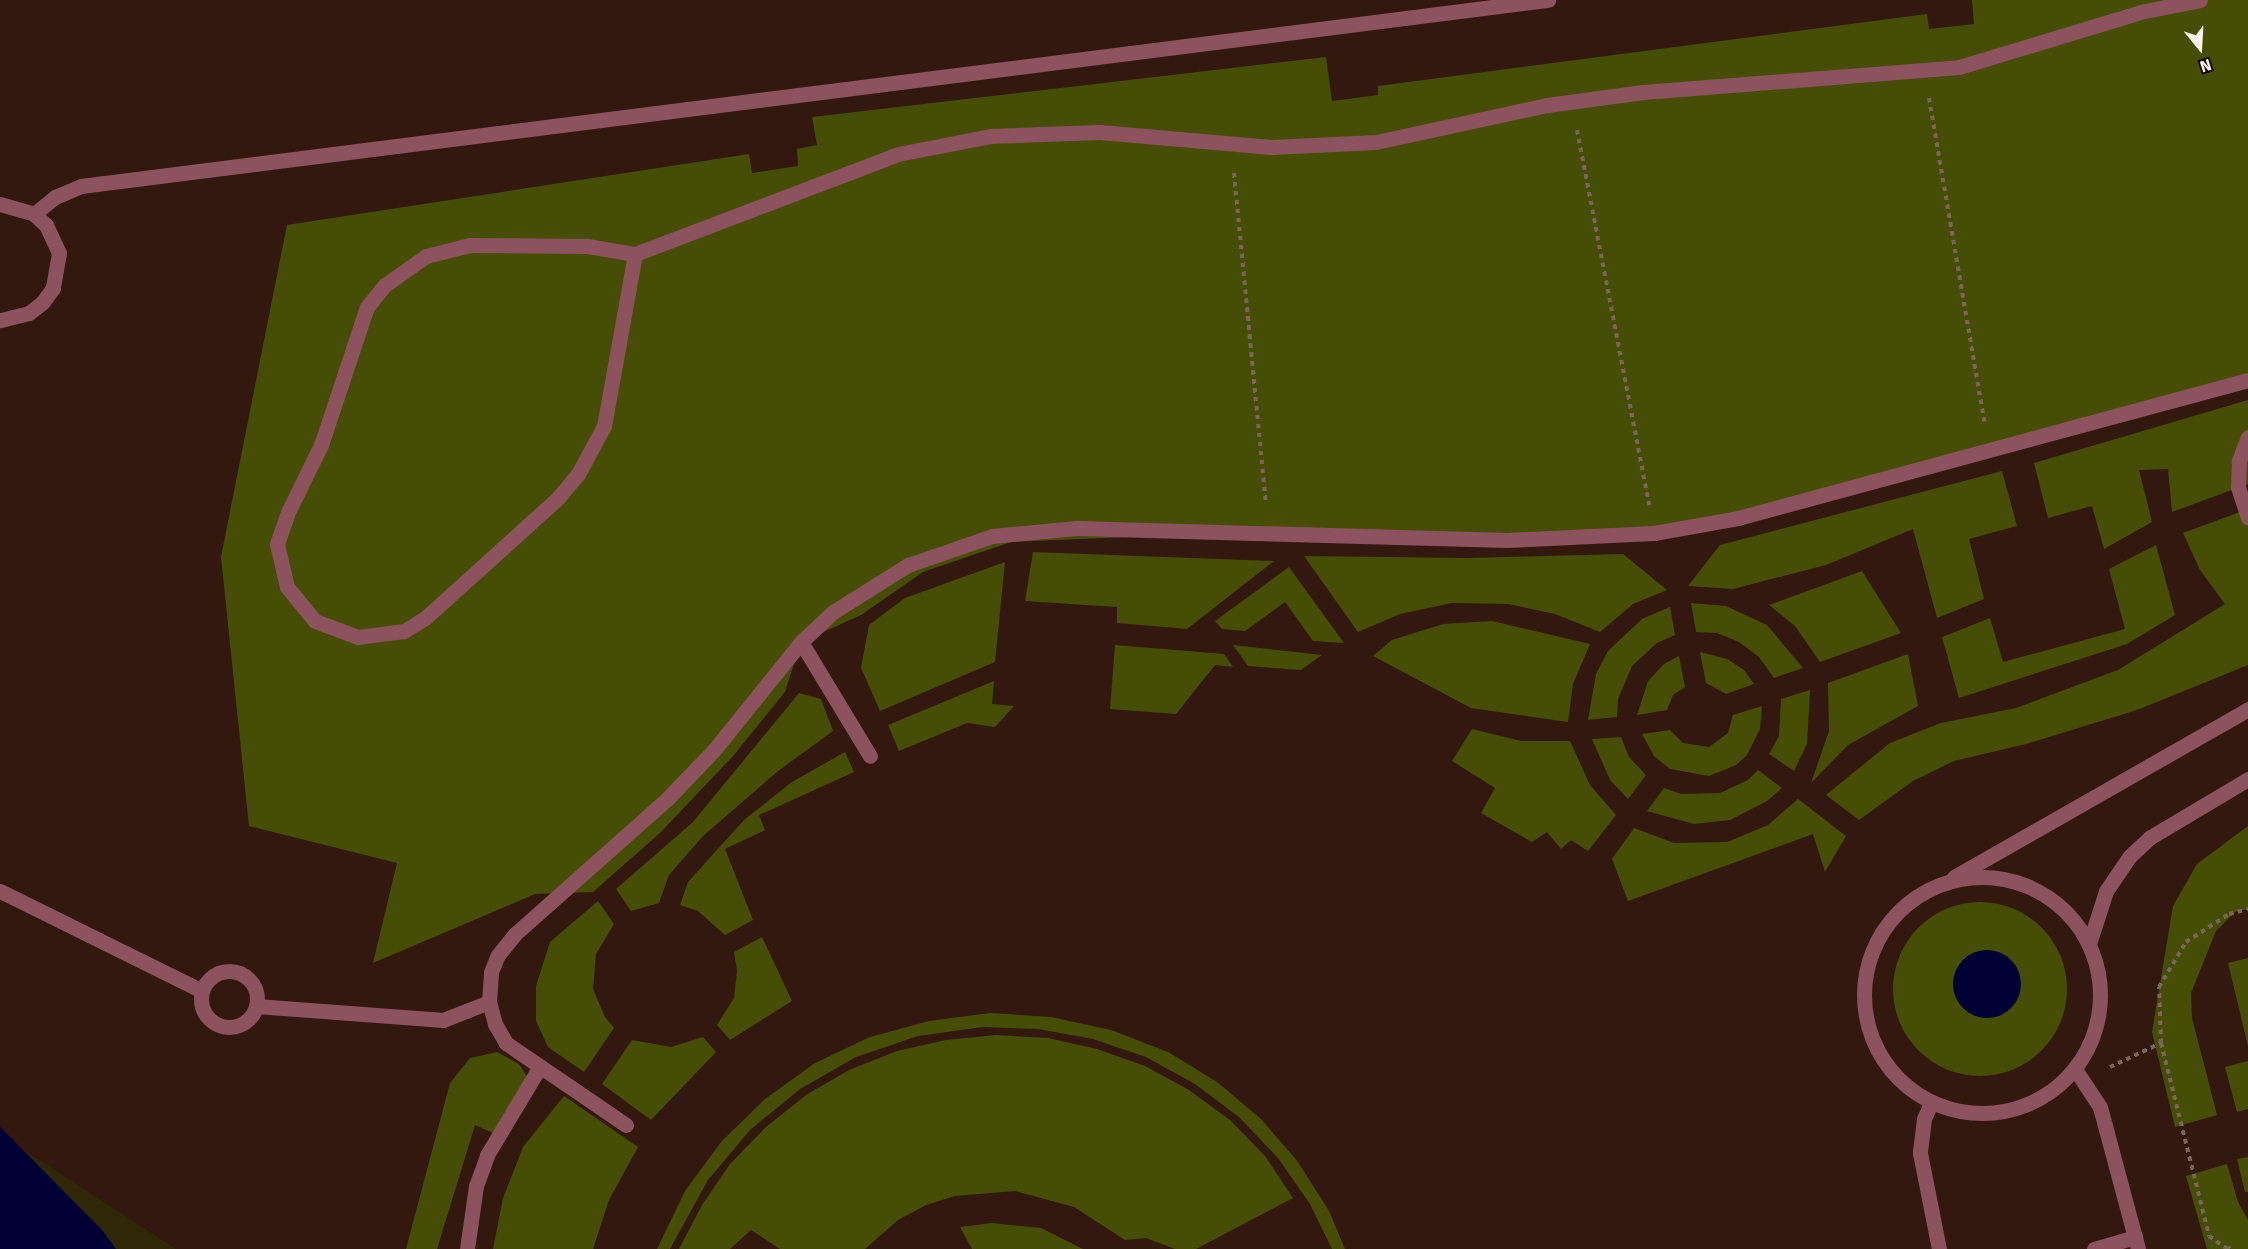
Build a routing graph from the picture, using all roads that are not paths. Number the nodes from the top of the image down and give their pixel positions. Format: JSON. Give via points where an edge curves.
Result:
{"nodes":[{"id":1,"x":1548,"y":0,"type":"edge"},
{"id":2,"x":2200,"y":0,"type":"edge"},
{"id":3,"x":0,"y":204,"type":"edge"},
{"id":4,"x":34,"y":214,"type":"junction"},
{"id":5,"x":635,"y":254,"type":"junction"},
{"id":6,"x":0,"y":320,"type":"edge"},
{"id":7,"x":2248,"y":380,"type":"edge"},
{"id":8,"x":2248,"y":437,"type":"edge"},
{"id":9,"x":2248,"y":517,"type":"edge"},
{"id":10,"x":801,"y":642,"type":"junction"},
{"id":11,"x":2248,"y":709,"type":"edge"},
{"id":12,"x":870,"y":756,"type":"dead end"},
{"id":13,"x":2248,"y":778,"type":"edge"},
{"id":14,"x":1944,"y":883,"type":"junction"},
{"id":15,"x":0,"y":891,"type":"edge"},
{"id":16,"x":2089,"y":944,"type":"junction"},
{"id":17,"x":202,"y":991,"type":"junction"},
{"id":18,"x":489,"y":1002,"type":"junction"},
{"id":19,"x":256,"y":1006,"type":"junction"},
{"id":20,"x":539,"y":1068,"type":"junction"},
{"id":21,"x":2080,"y":1074,"type":"junction"},
{"id":22,"x":1931,"y":1103,"type":"junction"},
{"id":23,"x":626,"y":1125,"type":"dead end"},
{"id":24,"x":2137,"y":1243,"type":"edge"},
{"id":25,"x":467,"y":1249,"type":"edge"},
{"id":26,"x":1939,"y":1249,"type":"edge"},
{"id":27,"x":2094,"y":1249,"type":"edge"}],
"edges":[{"from":1,"to":4,"type":"lane","via":[[81,186],[54,197]]},
{"from":2,"to":5,"type":"lane","via":[[2099,23],[1992,59],[1924,71],[1643,92],[1571,102],[1376,142],[1327,147],[1231,145],[1100,132],[1039,132],[944,143],[898,154]]},
{"from":3,"to":4,"type":"lane","via":[[22,207]]},
{"from":4,"to":6,"type":"lane","via":[[53,237],[59,253],[56,279],[43,302],[29,313]]},
{"from":5,"to":5,"type":"lane","via":[[604,426],[578,474],[558,498],[425,618],[404,631],[358,637],[315,621],[287,587],[277,544],[324,437],[356,333],[367,307],[385,285],[426,256],[470,245],[587,246]]},
{"from":7,"to":10,"type":"lane","via":[[1738,518],[1654,532],[1507,540],[1077,528],[992,536],[949,548],[879,581],[833,612]]},
{"from":8,"to":9,"type":"lane","via":[[2239,461],[2238,487]]},
{"from":10,"to":12,"type":"lane"},
{"from":10,"to":18,"type":"lane","via":[[714,750],[668,798],[515,934],[498,955],[491,972]]},
{"from":11,"to":14,"type":"lane"},
{"from":13,"to":16,"type":"lane","via":[[2149,838],[2130,856],[2106,891]]},
{"from":14,"to":16,"type":"lane","via":[[1978,877],[2012,880],[2043,894],[2071,916]]},
{"from":14,"to":22,"type":"lane","via":[[1922,893],[1887,924],[1874,944],[1863,989],[1869,1036],[1879,1057],[1894,1076]]},
{"from":15,"to":17,"type":"lane"},
{"from":16,"to":21,"type":"lane","via":[[2101,995]]},
{"from":17,"to":19,"type":"lane","via":[[207,1015],[228,1027],[241,1025]]},
{"from":17,"to":19,"type":"lane","via":[[208,980],[231,970],[252,982]]},
{"from":18,"to":19,"type":"lane","via":[[443,1020]]},
{"from":18,"to":20,"type":"lane","via":[[506,1043]]},
{"from":20,"to":23,"type":"lane"},
{"from":20,"to":25,"type":"lane","via":[[487,1155],[476,1186]]},
{"from":21,"to":22,"type":"lane","via":[[2009,1111],[1957,1112]]},
{"from":21,"to":24,"type":"lane","via":[[2100,1107]]},
{"from":22,"to":26,"type":"lane","via":[[1921,1134],[1920,1153]]},
{"from":24,"to":27,"type":"lane"}]}
